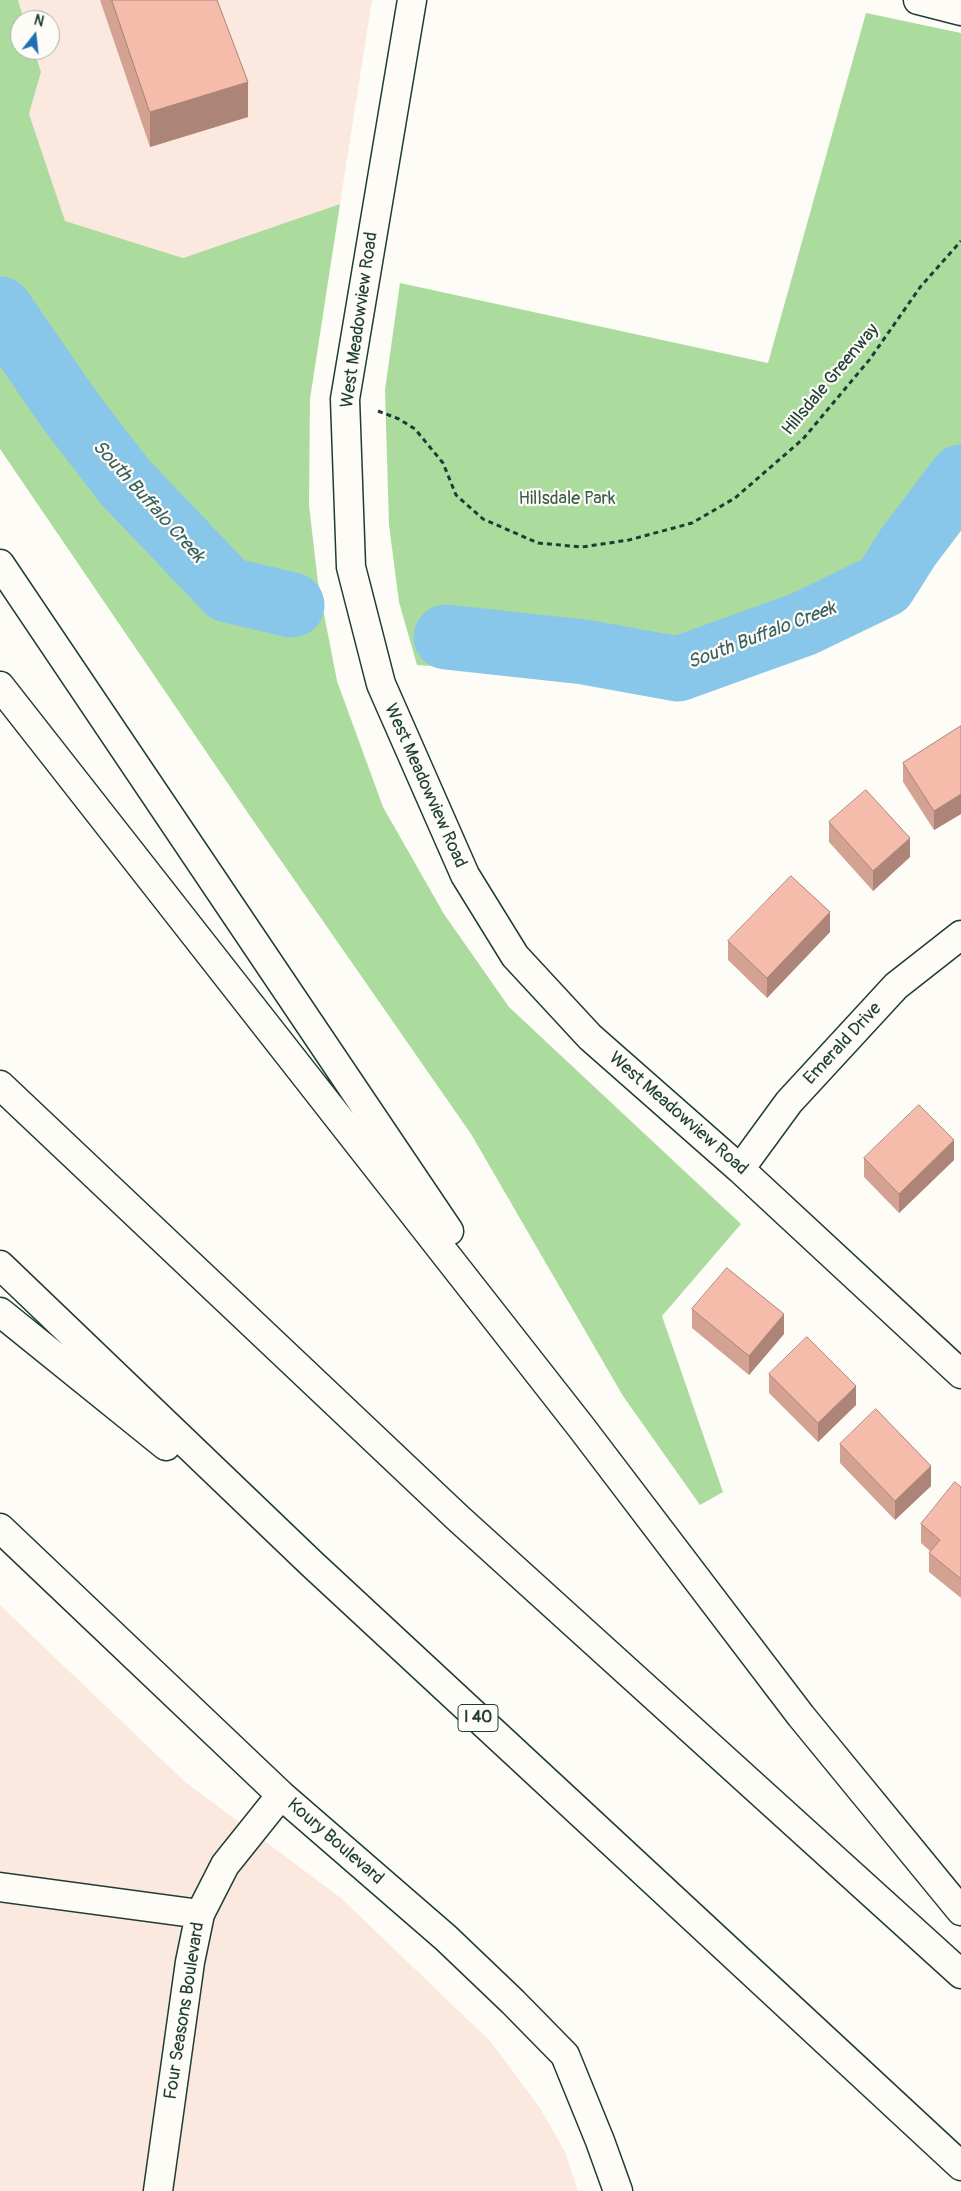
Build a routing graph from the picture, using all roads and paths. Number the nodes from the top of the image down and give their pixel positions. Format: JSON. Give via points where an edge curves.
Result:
{"nodes":[{"id":1,"x":412,"y":0,"type":"edge"},
{"id":2,"x":918,"y":0,"type":"edge"},
{"id":3,"x":961,"y":11,"type":"edge"},
{"id":4,"x":961,"y":241,"type":"edge"},
{"id":5,"x":345,"y":399,"type":"junction"},
{"id":6,"x":0,"y":564,"type":"edge"},
{"id":7,"x":0,"y":686,"type":"edge"},
{"id":8,"x":961,"y":935,"type":"edge"},
{"id":9,"x":0,"y":1085,"type":"edge"},
{"id":10,"x":740,"y":1169,"type":"junction"},
{"id":11,"x":0,"y":1264,"type":"edge"},
{"id":12,"x":0,"y":1312,"type":"edge"},
{"id":13,"x":961,"y":1374,"type":"edge"},
{"id":14,"x":581,"y":1427,"type":"junction"},
{"id":15,"x":0,"y":1528,"type":"edge"},
{"id":16,"x":311,"y":1563,"type":"junction"},
{"id":17,"x":281,"y":1795,"type":"junction"},
{"id":18,"x":0,"y":1887,"type":"edge"},
{"id":19,"x":961,"y":1911,"type":"edge"},
{"id":20,"x":200,"y":1914,"type":"junction"},
{"id":21,"x":961,"y":1974,"type":"edge"},
{"id":22,"x":961,"y":2166,"type":"edge"},
{"id":23,"x":158,"y":2191,"type":"edge"},
{"id":24,"x":618,"y":2191,"type":"edge"}],
"edges":[{"from":1,"to":5,"type":"main road","name":"West Meadowview Road"},
{"from":2,"to":3,"type":"main road"},
{"from":4,"to":5,"type":"path","name":"Hillsdale Greenway","via":[[921,286],[870,359],[803,439],[735,498],[692,523],[629,540],[582,547],[538,543],[483,519],[456,495],[443,463],[415,429],[400,419]]},
{"from":5,"to":10,"type":"main road","name":"West Meadowview Road","via":[[351,566],[381,684],[465,875],[515,956],[583,1029]]},
{"from":6,"to":14,"type":"main road"},
{"from":7,"to":14,"type":"main road"},
{"from":8,"to":10,"type":"main road","name":"Emerald Drive","via":[[896,986],[789,1102]]},
{"from":9,"to":21,"type":"main road","via":[[458,1518]]},
{"from":10,"to":13,"type":"main road","name":"West Meadowview Road"},
{"from":11,"to":16,"type":"main road","number":"I 40"},
{"from":12,"to":16,"type":"main road"},
{"from":14,"to":19,"type":"main road","via":[[801,1716]]},
{"from":15,"to":17,"type":"main road","name":"Koury Boulevard"},
{"from":16,"to":22,"type":"main road","number":"I 40"},
{"from":17,"to":20,"type":"main road","name":"Four Seasons Boulevard","via":[[225,1865]]},
{"from":17,"to":24,"type":"main road","name":"Koury Boulevard","via":[[446,1938],[565,2055]]},
{"from":18,"to":20,"type":"main road"},
{"from":20,"to":23,"type":"main road","name":"Four Seasons Boulevard","via":[[190,1962]]}]}
